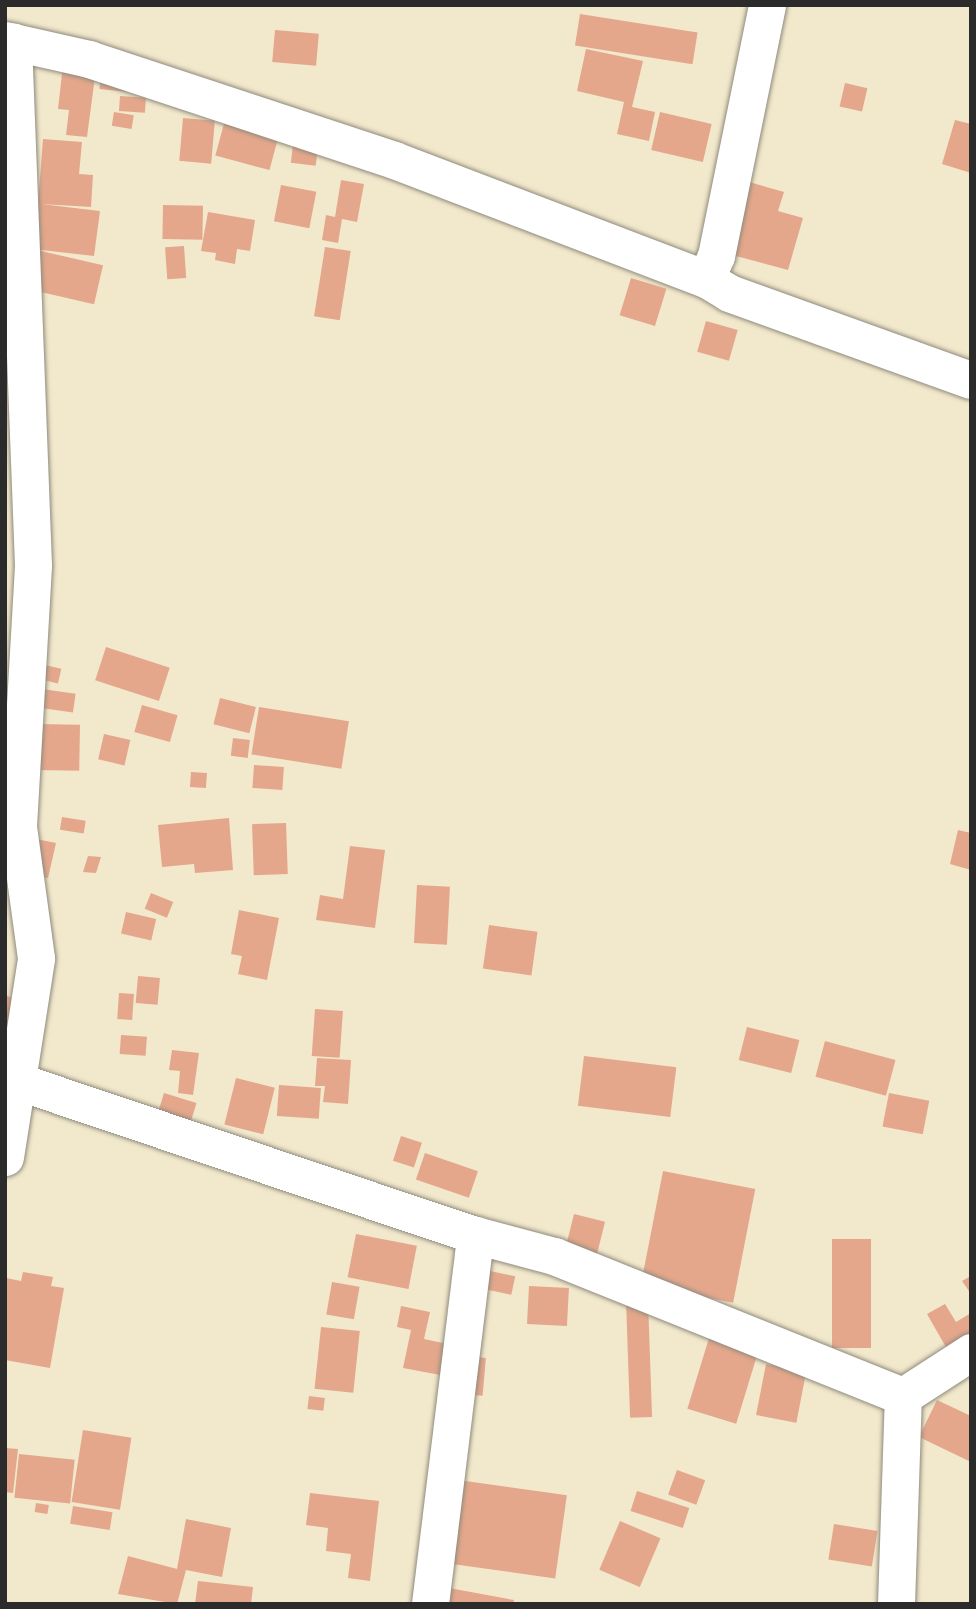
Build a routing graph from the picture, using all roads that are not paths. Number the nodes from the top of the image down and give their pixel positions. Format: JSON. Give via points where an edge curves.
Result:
{"nodes":[{"id":1,"x":767,"y":5,"type":"edge"},
{"id":2,"x":9,"y":40,"type":"edge"},
{"id":3,"x":706,"y":279,"type":"junction"},
{"id":4,"x":971,"y":380,"type":"edge"},
{"id":5,"x":11,"y":1080,"type":"edge"},
{"id":6,"x":5,"y":1157,"type":"edge"},
{"id":7,"x":475,"y":1235,"type":"junction"},
{"id":8,"x":971,"y":1352,"type":"edge"},
{"id":9,"x":903,"y":1396,"type":"junction"},
{"id":10,"x":430,"y":1604,"type":"edge"},
{"id":11,"x":896,"y":1604,"type":"edge"}],
"edges":[{"from":1,"to":3,"type":"street","via":[[716,256]]},
{"from":2,"to":3,"type":"street","via":[[89,59],[394,160]]},
{"from":2,"to":5,"type":"street","via":[[33,565],[18,826],[36,958]]},
{"from":3,"to":4,"type":"street","via":[[729,293]]},
{"from":5,"to":6,"type":"street"},
{"from":5,"to":7,"type":"street"},
{"from":7,"to":9,"type":"street","via":[[554,1256]]},
{"from":7,"to":10,"type":"street"},
{"from":8,"to":9,"type":"street"},
{"from":9,"to":11,"type":"street"}]}
